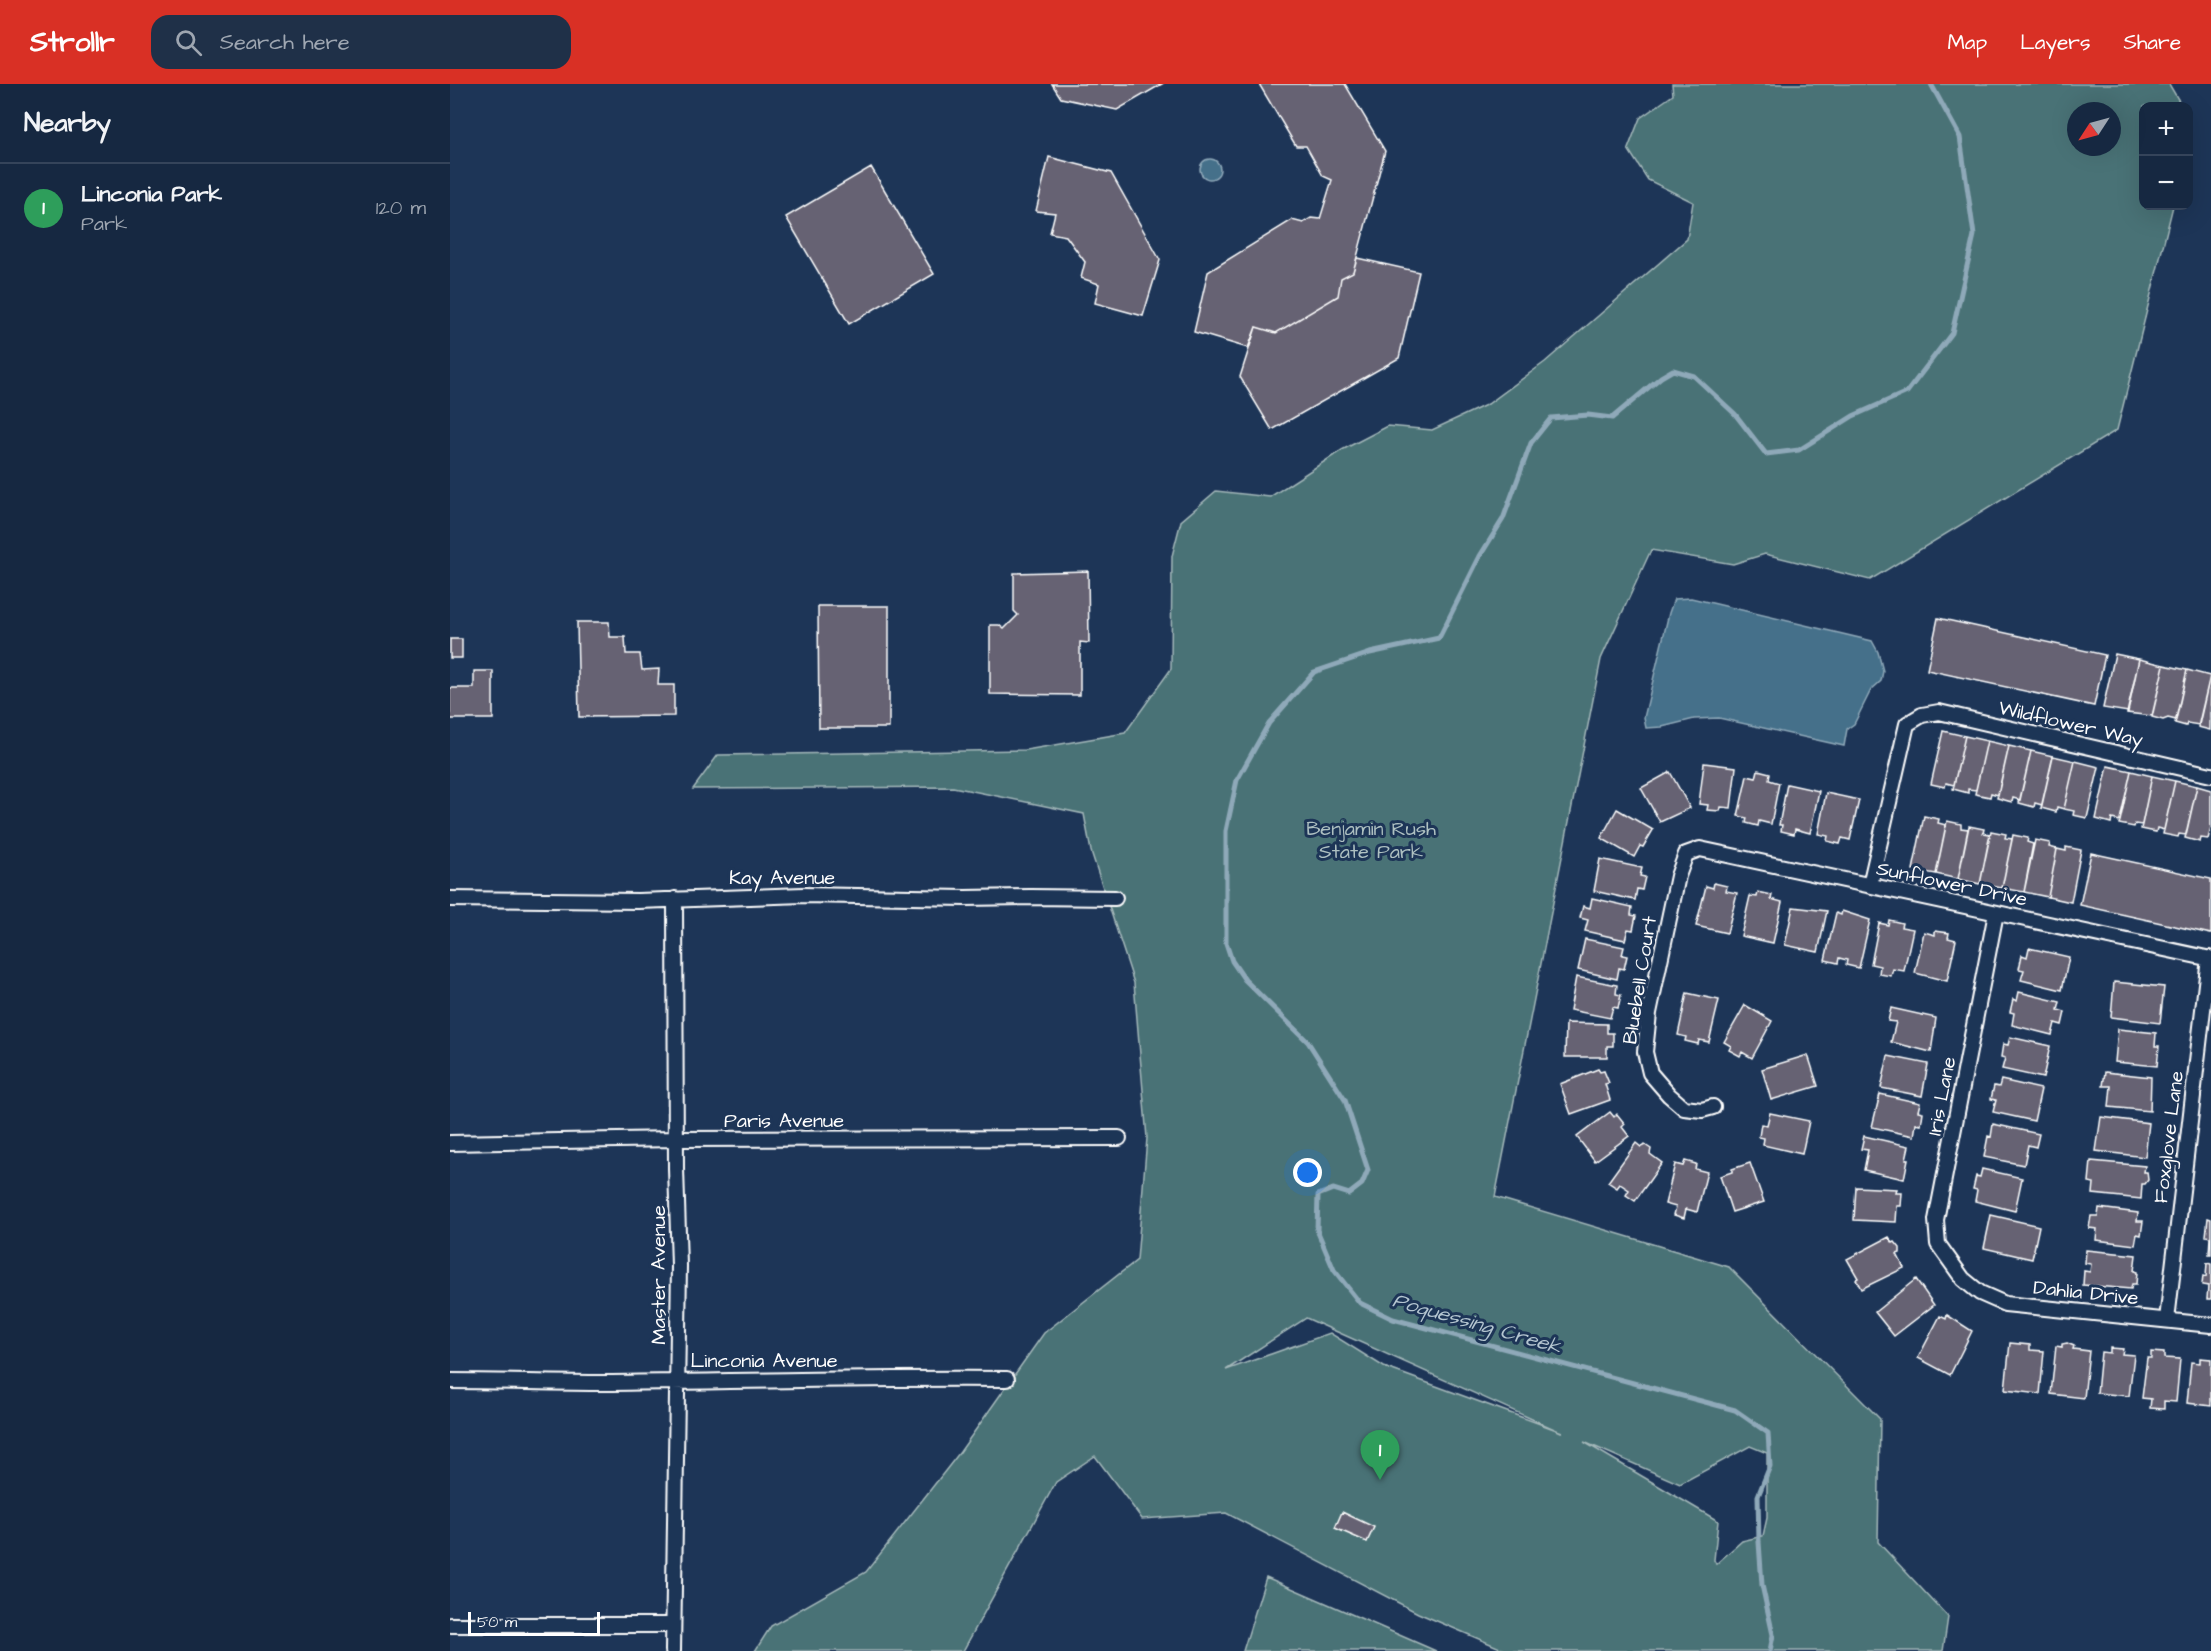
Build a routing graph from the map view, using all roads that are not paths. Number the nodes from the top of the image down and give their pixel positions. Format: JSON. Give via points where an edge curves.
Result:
{"nodes":[{"id":1,"x":2211,"y":775,"type":"edge"},
{"id":2,"x":1686,"y":854,"type":"joint"},
{"id":3,"x":1870,"y":885,"type":"junction"},
{"id":4,"x":1115,"y":898,"type":"dead end"},
{"id":5,"x":450,"y":899,"type":"edge"},
{"id":6,"x":675,"y":899,"type":"junction"},
{"id":7,"x":1995,"y":913,"type":"junction"},
{"id":8,"x":2210,"y":958,"type":"edge"},
{"id":9,"x":1713,"y":1107,"type":"dead end"},
{"id":10,"x":1119,"y":1137,"type":"dead end"},
{"id":11,"x":676,"y":1139,"type":"junction"},
{"id":12,"x":450,"y":1143,"type":"edge"},
{"id":13,"x":1963,"y":1279,"type":"joint"},
{"id":14,"x":2167,"y":1320,"type":"junction"},
{"id":15,"x":2211,"y":1325,"type":"edge"},
{"id":16,"x":1007,"y":1379,"type":"dead end"},
{"id":17,"x":677,"y":1380,"type":"junction"},
{"id":18,"x":450,"y":1382,"type":"edge"},
{"id":19,"x":450,"y":1625,"type":"edge"},
{"id":20,"x":672,"y":1625,"type":"junction"},
{"id":21,"x":673,"y":1651,"type":"edge"}],
"edges":[{"from":1,"to":3,"type":"street","name":"Wildflower Way","via":[[1939,712],[1922,715],[1907,724]]},
{"from":2,"to":3,"type":"street","name":"Sunflower Drive","via":[[1700,849]]},
{"from":2,"to":9,"type":"street","name":"Bluebell Court","via":[[1652,1001],[1645,1052],[1650,1073],[1684,1108]]},
{"from":3,"to":7,"type":"street","name":"Sunflower Drive"},
{"from":4,"to":6,"type":"street","name":"Kay Avenue","via":[[803,895]]},
{"from":5,"to":6,"type":"street","name":"Kay Avenue"},
{"from":6,"to":11,"type":"street","name":"Master Avenue"},
{"from":7,"to":8,"type":"street","name":"Sunflower Drive"},
{"from":7,"to":13,"type":"street","name":"Iris Lane","via":[[1936,1220],[1938,1244]]},
{"from":8,"to":14,"type":"street","name":"Foxglove Lane"},
{"from":10,"to":11,"type":"street","name":"Paris Avenue"},
{"from":11,"to":12,"type":"street","name":"Paris Avenue"},
{"from":11,"to":17,"type":"street","name":"Master Avenue"},
{"from":13,"to":14,"type":"street","name":"Dahlia Drive","via":[[1980,1293],[2005,1304]]},
{"from":14,"to":15,"type":"street","name":"Dahlia Drive"},
{"from":16,"to":17,"type":"street","name":"Linconia Avenue"},
{"from":17,"to":18,"type":"street","name":"Linconia Avenue"},
{"from":17,"to":20,"type":"street","name":"Master Avenue"},
{"from":19,"to":20,"type":"street"},
{"from":20,"to":21,"type":"street","name":"Master Avenue"}]}
